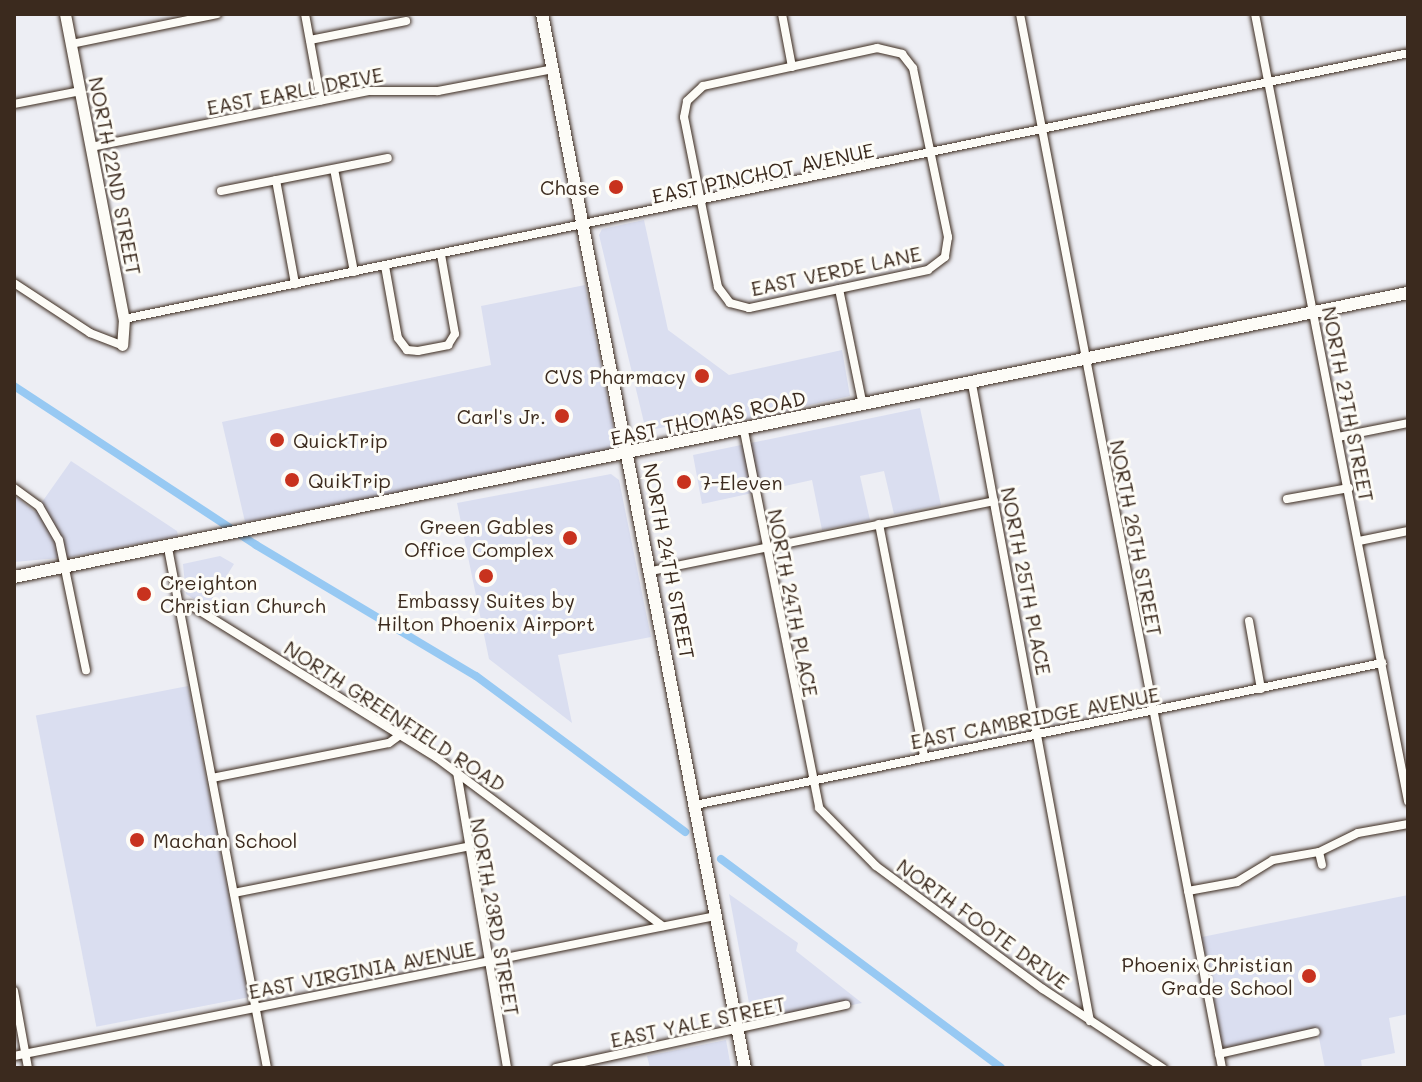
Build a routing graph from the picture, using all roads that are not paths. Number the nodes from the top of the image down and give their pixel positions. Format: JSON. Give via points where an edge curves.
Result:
{"nodes":[{"id":1,"x":65,"y":14,"type":"edge"},
{"id":2,"x":217,"y":14,"type":"edge"},
{"id":3,"x":305,"y":14,"type":"edge"},
{"id":4,"x":542,"y":14,"type":"edge"},
{"id":5,"x":782,"y":14,"type":"edge"},
{"id":6,"x":1020,"y":14,"type":"edge"},
{"id":7,"x":1255,"y":14,"type":"edge"},
{"id":8,"x":406,"y":21,"type":"dead end"},
{"id":9,"x":310,"y":40,"type":"junction"},
{"id":10,"x":71,"y":44,"type":"junction"},
{"id":11,"x":1408,"y":53,"type":"edge"},
{"id":12,"x":792,"y":67,"type":"junction"},
{"id":13,"x":553,"y":69,"type":"junction"},
{"id":14,"x":1269,"y":82,"type":"junction"},
{"id":15,"x":81,"y":91,"type":"junction"},
{"id":16,"x":321,"y":101,"type":"junction"},
{"id":17,"x":14,"y":104,"type":"edge"},
{"id":18,"x":1043,"y":131,"type":"junction"},
{"id":19,"x":91,"y":147,"type":"junction"},
{"id":20,"x":931,"y":154,"type":"junction"},
{"id":21,"x":388,"y":158,"type":"dead end"},
{"id":22,"x":334,"y":169,"type":"junction"},
{"id":23,"x":276,"y":180,"type":"junction"},
{"id":24,"x":221,"y":191,"type":"dead end"},
{"id":25,"x":701,"y":202,"type":"junction"},
{"id":26,"x":584,"y":227,"type":"junction"},
{"id":27,"x":441,"y":255,"type":"junction"},
{"id":28,"x":385,"y":266,"type":"junction"},
{"id":29,"x":354,"y":272,"type":"junction"},
{"id":30,"x":14,"y":283,"type":"edge"},
{"id":31,"x":295,"y":284,"type":"junction"},
{"id":32,"x":839,"y":289,"type":"junction"},
{"id":33,"x":1408,"y":293,"type":"edge"},
{"id":34,"x":1314,"y":313,"type":"junction"},
{"id":35,"x":124,"y":319,"type":"junction"},
{"id":36,"x":122,"y":345,"type":"joint"},
{"id":37,"x":1087,"y":360,"type":"junction"},
{"id":38,"x":972,"y":384,"type":"junction"},
{"id":39,"x":863,"y":407,"type":"junction"},
{"id":40,"x":1408,"y":423,"type":"edge"},
{"id":41,"x":744,"y":431,"type":"junction"},
{"id":42,"x":1338,"y":437,"type":"junction"},
{"id":43,"x":628,"y":455,"type":"junction"},
{"id":44,"x":14,"y":488,"type":"edge"},
{"id":45,"x":1349,"y":488,"type":"junction"},
{"id":46,"x":1287,"y":499,"type":"dead end"},
{"id":47,"x":994,"y":501,"type":"junction"},
{"id":48,"x":879,"y":524,"type":"junction"},
{"id":49,"x":1408,"y":531,"type":"edge"},
{"id":50,"x":1359,"y":541,"type":"junction"},
{"id":51,"x":766,"y":547,"type":"junction"},
{"id":52,"x":168,"y":548,"type":"junction"},
{"id":53,"x":66,"y":567,"type":"junction"},
{"id":54,"x":651,"y":571,"type":"junction"},
{"id":55,"x":14,"y":577,"type":"edge"},
{"id":56,"x":179,"y":607,"type":"junction"},
{"id":57,"x":1249,"y":621,"type":"dead end"},
{"id":58,"x":1382,"y":663,"type":"junction"},
{"id":59,"x":86,"y":670,"type":"dead end"},
{"id":60,"x":1261,"y":689,"type":"junction"},
{"id":61,"x":1153,"y":710,"type":"junction"},
{"id":62,"x":1039,"y":733,"type":"junction"},
{"id":63,"x":400,"y":735,"type":"junction"},
{"id":64,"x":1408,"y":739,"type":"edge"},
{"id":65,"x":1397,"y":741,"type":"junction"},
{"id":66,"x":924,"y":756,"type":"junction"},
{"id":67,"x":457,"y":772,"type":"junction"},
{"id":68,"x":1406,"y":777,"type":"edge"},
{"id":69,"x":212,"y":778,"type":"junction"},
{"id":70,"x":811,"y":780,"type":"junction"},
{"id":71,"x":1408,"y":801,"type":"edge"},
{"id":72,"x":695,"y":805,"type":"junction"},
{"id":73,"x":1408,"y":824,"type":"edge"},
{"id":74,"x":466,"y":847,"type":"junction"},
{"id":75,"x":1319,"y":852,"type":"junction"},
{"id":76,"x":1322,"y":865,"type":"dead end"},
{"id":77,"x":1188,"y":891,"type":"junction"},
{"id":78,"x":234,"y":893,"type":"junction"},
{"id":79,"x":716,"y":916,"type":"junction"},
{"id":80,"x":662,"y":926,"type":"junction"},
{"id":81,"x":487,"y":962,"type":"junction"},
{"id":82,"x":14,"y":991,"type":"edge"},
{"id":83,"x":846,"y":1005,"type":"dead end"},
{"id":84,"x":256,"y":1007,"type":"junction"},
{"id":85,"x":1090,"y":1021,"type":"junction"},
{"id":86,"x":738,"y":1031,"type":"junction"},
{"id":87,"x":1316,"y":1032,"type":"dead end"},
{"id":88,"x":26,"y":1054,"type":"junction"},
{"id":89,"x":1219,"y":1054,"type":"junction"},
{"id":90,"x":14,"y":1056,"type":"edge"},
{"id":91,"x":28,"y":1068,"type":"edge"},
{"id":92,"x":267,"y":1068,"type":"edge"},
{"id":93,"x":507,"y":1068,"type":"edge"},
{"id":94,"x":556,"y":1068,"type":"edge"},
{"id":95,"x":745,"y":1068,"type":"edge"},
{"id":96,"x":1163,"y":1068,"type":"edge"},
{"id":97,"x":1222,"y":1068,"type":"edge"}],
"edges":[{"from":1,"to":10,"type":"street","name":"NORTH 22ND STREET"},
{"from":2,"to":10,"type":"street"},
{"from":3,"to":9,"type":"street"},
{"from":4,"to":13,"type":"main road","name":"NORTH 24TH STREET"},
{"from":5,"to":12,"type":"street"},
{"from":6,"to":18,"type":"street","name":"NORTH 26TH STREET"},
{"from":7,"to":14,"type":"street","name":"NORTH 27TH STREET"},
{"from":8,"to":9,"type":"street"},
{"from":9,"to":16,"type":"street"},
{"from":10,"to":15,"type":"street","name":"NORTH 22ND STREET"},
{"from":11,"to":14,"type":"street","name":"EAST PINCHOT AVENUE"},
{"from":12,"to":20,"type":"street","via":[[877,48],[902,54],[913,68]]},
{"from":12,"to":25,"type":"street","via":[[703,86],[691,94],[684,117]]},
{"from":13,"to":16,"type":"street","name":"EAST EARLL DRIVE","via":[[450,90],[384,89]]},
{"from":13,"to":26,"type":"main road","name":"NORTH 24TH STREET"},
{"from":14,"to":18,"type":"street","name":"EAST PINCHOT AVENUE"},
{"from":14,"to":34,"type":"street","name":"NORTH 27TH STREET"},
{"from":15,"to":17,"type":"street"},
{"from":15,"to":19,"type":"street","name":"NORTH 22ND STREET"},
{"from":16,"to":19,"type":"street","name":"EAST EARLL DRIVE"},
{"from":18,"to":20,"type":"street","name":"EAST PINCHOT AVENUE"},
{"from":18,"to":37,"type":"street","name":"NORTH 26TH STREET"},
{"from":19,"to":35,"type":"street","name":"NORTH 22ND STREET"},
{"from":20,"to":25,"type":"street","name":"EAST PINCHOT AVENUE"},
{"from":20,"to":32,"type":"street","name":"EAST VERDE LANE","via":[[948,237],[945,257],[928,270]]},
{"from":21,"to":22,"type":"street"},
{"from":22,"to":23,"type":"street"},
{"from":22,"to":29,"type":"street"},
{"from":23,"to":24,"type":"street"},
{"from":23,"to":31,"type":"street"},
{"from":25,"to":26,"type":"street","name":"EAST PINCHOT AVENUE"},
{"from":25,"to":32,"type":"street","name":"EAST VERDE LANE","via":[[718,287],[730,303],[749,308]]},
{"from":26,"to":27,"type":"street","name":"EAST PINCHOT AVENUE"},
{"from":26,"to":43,"type":"main road","name":"NORTH 24TH STREET"},
{"from":27,"to":28,"type":"street","name":"EAST PINCHOT AVENUE"},
{"from":27,"to":28,"type":"street","via":[[455,334],[448,345],[418,351],[407,350],[398,338]]},
{"from":28,"to":29,"type":"street","name":"EAST PINCHOT AVENUE"},
{"from":29,"to":31,"type":"street","name":"EAST PINCHOT AVENUE"},
{"from":30,"to":36,"type":"street","via":[[90,333]]},
{"from":31,"to":35,"type":"street","name":"EAST PINCHOT AVENUE"},
{"from":32,"to":39,"type":"street"},
{"from":33,"to":34,"type":"main road","name":"EAST THOMAS ROAD"},
{"from":34,"to":37,"type":"main road","name":"EAST THOMAS ROAD"},
{"from":34,"to":42,"type":"street","name":"NORTH 27TH STREET"},
{"from":35,"to":36,"type":"street","name":"NORTH 22ND STREET"},
{"from":37,"to":38,"type":"main road","name":"EAST THOMAS ROAD"},
{"from":37,"to":61,"type":"street","name":"NORTH 26TH STREET"},
{"from":38,"to":39,"type":"main road","name":"EAST THOMAS ROAD"},
{"from":38,"to":47,"type":"street","name":"NORTH 25TH PLACE"},
{"from":39,"to":41,"type":"main road","name":"EAST THOMAS ROAD"},
{"from":40,"to":42,"type":"street"},
{"from":41,"to":43,"type":"main road","name":"EAST THOMAS ROAD"},
{"from":41,"to":51,"type":"street","name":"NORTH 24TH PLACE"},
{"from":42,"to":45,"type":"street","name":"NORTH 27TH STREET"},
{"from":43,"to":52,"type":"main road","name":"EAST THOMAS ROAD"},
{"from":43,"to":54,"type":"main road","name":"NORTH 24TH STREET"},
{"from":44,"to":53,"type":"street","via":[[48,517]]},
{"from":45,"to":46,"type":"street"},
{"from":45,"to":50,"type":"street","name":"NORTH 27TH STREET"},
{"from":47,"to":48,"type":"street"},
{"from":47,"to":62,"type":"street","name":"NORTH 25TH PLACE"},
{"from":48,"to":51,"type":"street"},
{"from":48,"to":66,"type":"street"},
{"from":49,"to":50,"type":"street"},
{"from":50,"to":58,"type":"street","name":"NORTH 27TH STREET"},
{"from":51,"to":54,"type":"street"},
{"from":51,"to":70,"type":"street","name":"NORTH 24TH PLACE"},
{"from":52,"to":53,"type":"main road","name":"EAST THOMAS ROAD"},
{"from":52,"to":56,"type":"street"},
{"from":53,"to":55,"type":"main road","name":"EAST THOMAS ROAD"},
{"from":53,"to":59,"type":"street"},
{"from":54,"to":72,"type":"main road","name":"NORTH 24TH STREET"},
{"from":56,"to":63,"type":"street","name":"NORTH GREENFIELD ROAD","via":[[192,606]]},
{"from":56,"to":69,"type":"street"},
{"from":57,"to":60,"type":"street"},
{"from":58,"to":60,"type":"street","name":"EAST CAMBRIDGE AVENUE"},
{"from":58,"to":65,"type":"street","name":"NORTH 27TH STREET"},
{"from":60,"to":61,"type":"street","name":"EAST CAMBRIDGE AVENUE"},
{"from":61,"to":62,"type":"street","name":"EAST CAMBRIDGE AVENUE"},
{"from":61,"to":77,"type":"street","name":"NORTH 26TH STREET"},
{"from":62,"to":66,"type":"street","name":"EAST CAMBRIDGE AVENUE"},
{"from":62,"to":85,"type":"street","name":"NORTH 25TH PLACE"},
{"from":63,"to":67,"type":"street","name":"NORTH GREENFIELD ROAD"},
{"from":63,"to":69,"type":"street","via":[[389,743]]},
{"from":64,"to":65,"type":"street"},
{"from":65,"to":68,"type":"street","name":"NORTH 27TH STREET"},
{"from":66,"to":70,"type":"street","name":"EAST CAMBRIDGE AVENUE"},
{"from":67,"to":74,"type":"street","name":"NORTH 23RD STREET"},
{"from":67,"to":80,"type":"street","name":"NORTH GREENFIELD ROAD"},
{"from":68,"to":71,"type":"street","name":"NORTH 27TH STREET"},
{"from":69,"to":78,"type":"street"},
{"from":70,"to":72,"type":"street","name":"EAST CAMBRIDGE AVENUE"},
{"from":70,"to":85,"type":"street","name":"NORTH FOOTE DRIVE","via":[[819,808],[864,856]]},
{"from":72,"to":79,"type":"main road","name":"NORTH 24TH STREET"},
{"from":73,"to":75,"type":"street","via":[[1358,833]]},
{"from":74,"to":78,"type":"street"},
{"from":74,"to":81,"type":"street","name":"NORTH 23RD STREET"},
{"from":75,"to":76,"type":"street"},
{"from":75,"to":77,"type":"street","via":[[1270,855],[1244,879]]},
{"from":77,"to":89,"type":"street","name":"NORTH 26TH STREET"},
{"from":78,"to":84,"type":"street"},
{"from":79,"to":80,"type":"street","name":"EAST VIRGINIA AVENUE"},
{"from":79,"to":86,"type":"main road","name":"NORTH 24TH STREET"},
{"from":80,"to":81,"type":"street","name":"EAST VIRGINIA AVENUE"},
{"from":81,"to":84,"type":"street","name":"EAST VIRGINIA AVENUE"},
{"from":81,"to":93,"type":"street","name":"NORTH 23RD STREET"},
{"from":82,"to":88,"type":"street"},
{"from":83,"to":86,"type":"street","name":"EAST YALE STREET"},
{"from":84,"to":88,"type":"street","name":"EAST VIRGINIA AVENUE"},
{"from":84,"to":92,"type":"street"},
{"from":85,"to":96,"type":"street","name":"NORTH FOOTE DRIVE"},
{"from":86,"to":94,"type":"street","name":"EAST YALE STREET"},
{"from":86,"to":95,"type":"main road","name":"NORTH 24TH STREET"},
{"from":87,"to":89,"type":"street"},
{"from":88,"to":90,"type":"street","name":"EAST VIRGINIA AVENUE"},
{"from":88,"to":91,"type":"street"},
{"from":89,"to":97,"type":"street","name":"NORTH 26TH STREET"}]}
